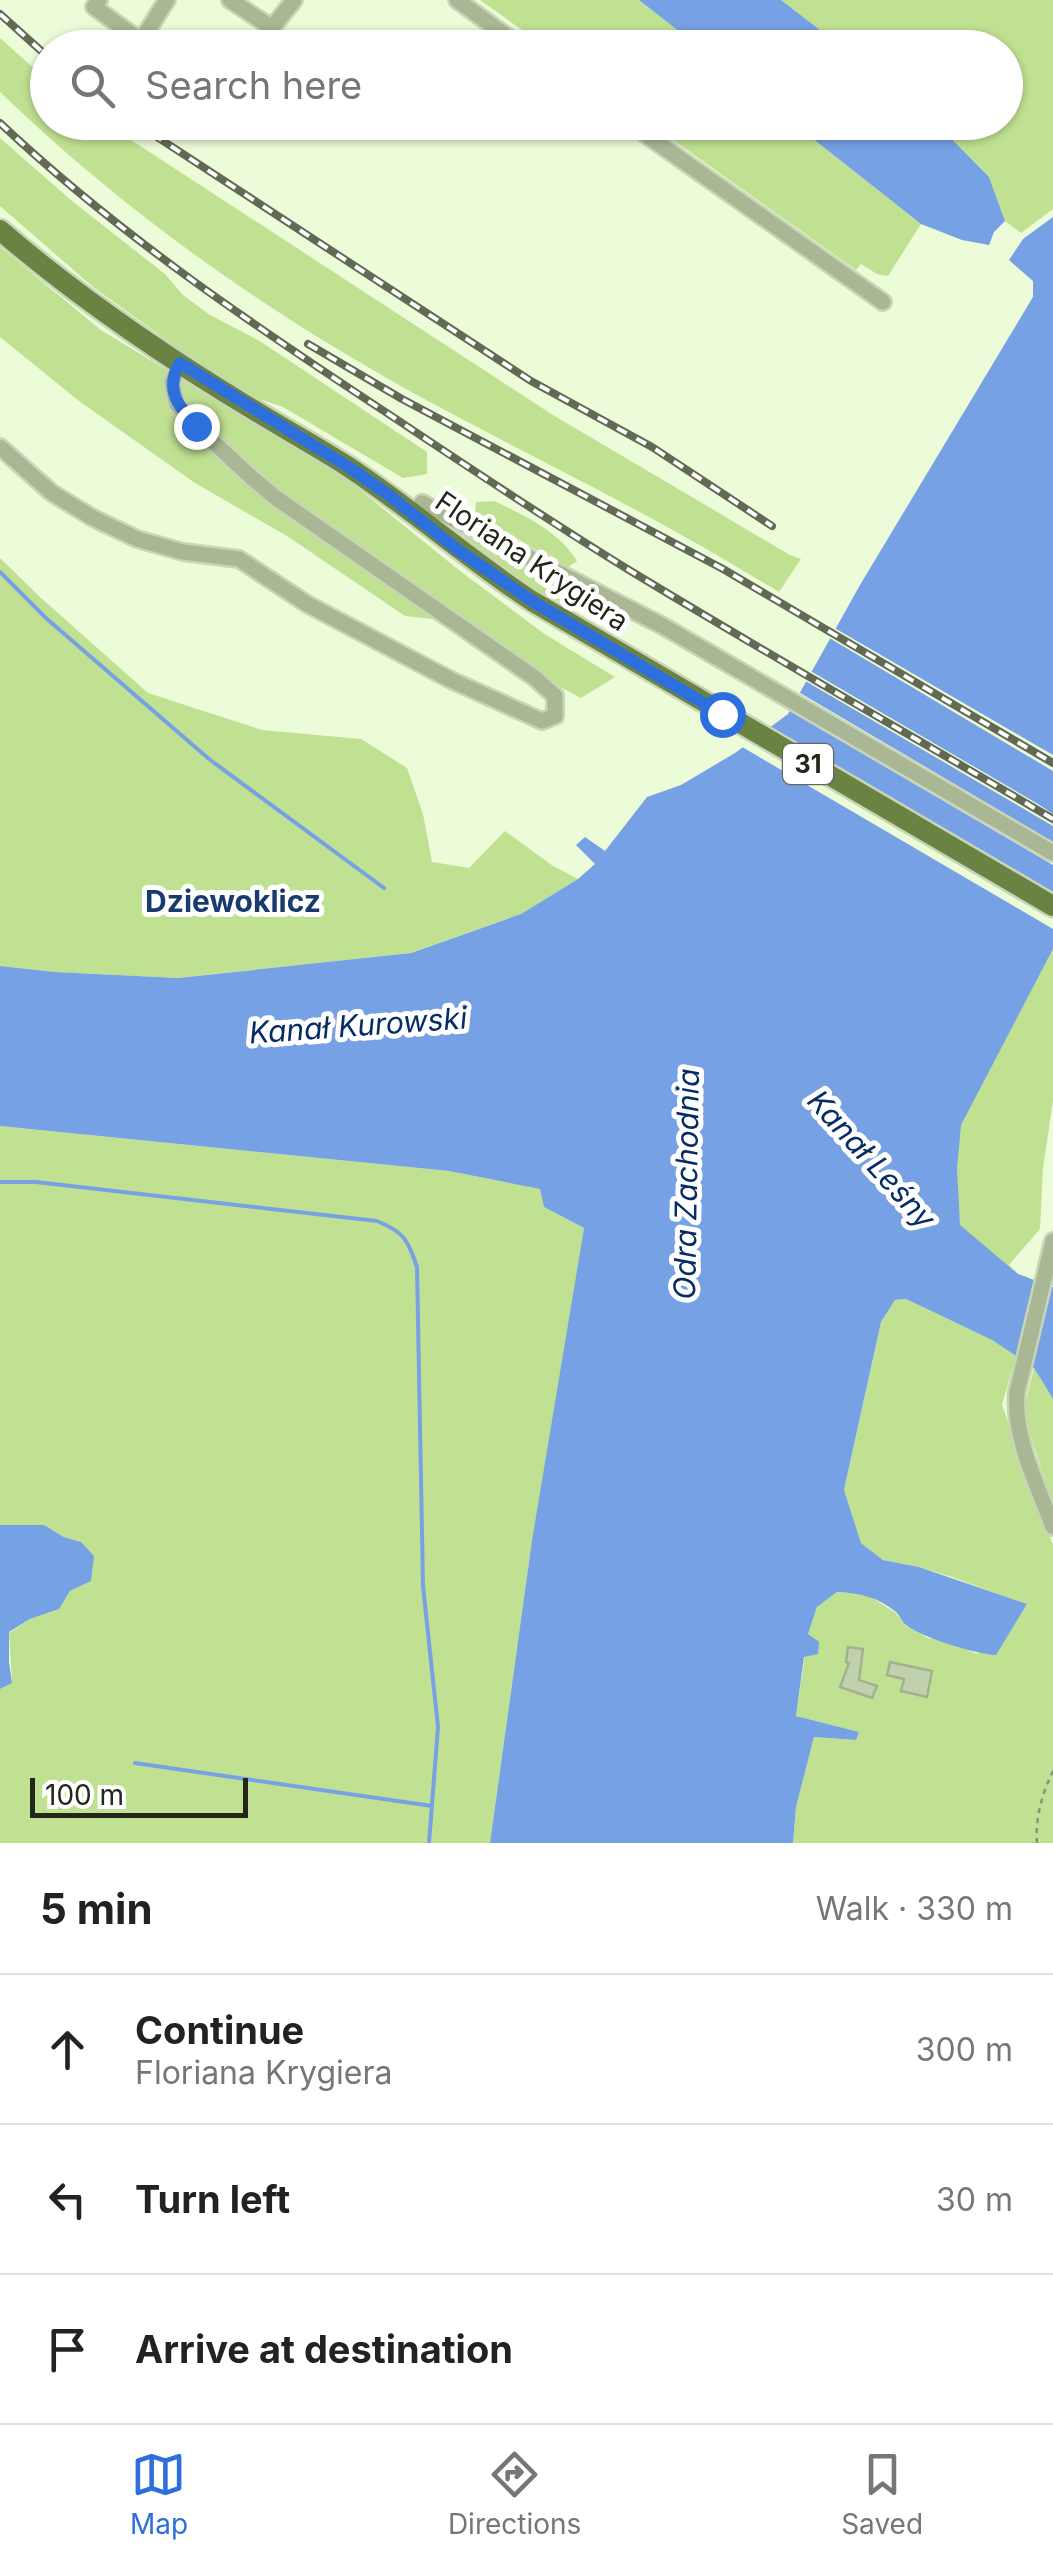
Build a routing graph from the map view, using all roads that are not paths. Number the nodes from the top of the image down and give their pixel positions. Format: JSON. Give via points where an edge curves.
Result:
{"nodes":[{"id":1,"x":99,"y":0,"type":"edge"},
{"id":2,"x":167,"y":0,"type":"edge"},
{"id":3,"x":230,"y":0,"type":"edge"},
{"id":4,"x":294,"y":0,"type":"edge"},
{"id":5,"x":456,"y":0,"type":"edge"},
{"id":6,"x":126,"y":30,"type":"edge"},
{"id":7,"x":148,"y":30,"type":"edge"},
{"id":8,"x":498,"y":30,"type":"edge"},
{"id":9,"x":654,"y":140,"type":"edge"},
{"id":10,"x":0,"y":230,"type":"edge"},
{"id":11,"x":883,"y":302,"type":"dead end"},
{"id":12,"x":180,"y":363,"type":"junction"},
{"id":13,"x":0,"y":447,"type":"edge"},
{"id":14,"x":422,"y":503,"type":"dead end"},
{"id":15,"x":1053,"y":854,"type":"edge"},
{"id":16,"x":1053,"y":906,"type":"edge"},
{"id":17,"x":1053,"y":1242,"type":"edge"},
{"id":18,"x":1053,"y":1527,"type":"edge"}],
"edges":[{"from":1,"to":6,"type":"street","via":[[94,6]]},
{"from":2,"to":7,"type":"street"},
{"from":3,"to":4,"type":"street","via":[[272,28]]},
{"from":5,"to":8,"type":"street"},
{"from":9,"to":11,"type":"street"},
{"from":10,"to":12,"type":"main road","name":"Floriana Krygiera","number":"31"},
{"from":12,"to":13,"type":"street","via":[[172,383],[177,404],[222,451],[276,498],[535,678],[555,696],[555,716],[542,721],[451,680],[307,604],[238,559],[137,539],[93,518]]},
{"from":12,"to":16,"type":"main road","name":"Floriana Krygiera","number":"31","via":[[350,468],[564,622]]},
{"from":14,"to":15,"type":"street","name":"Floriana Krygiera","via":[[663,626]]},
{"from":17,"to":18,"type":"street","via":[[1015,1414]]}]}
